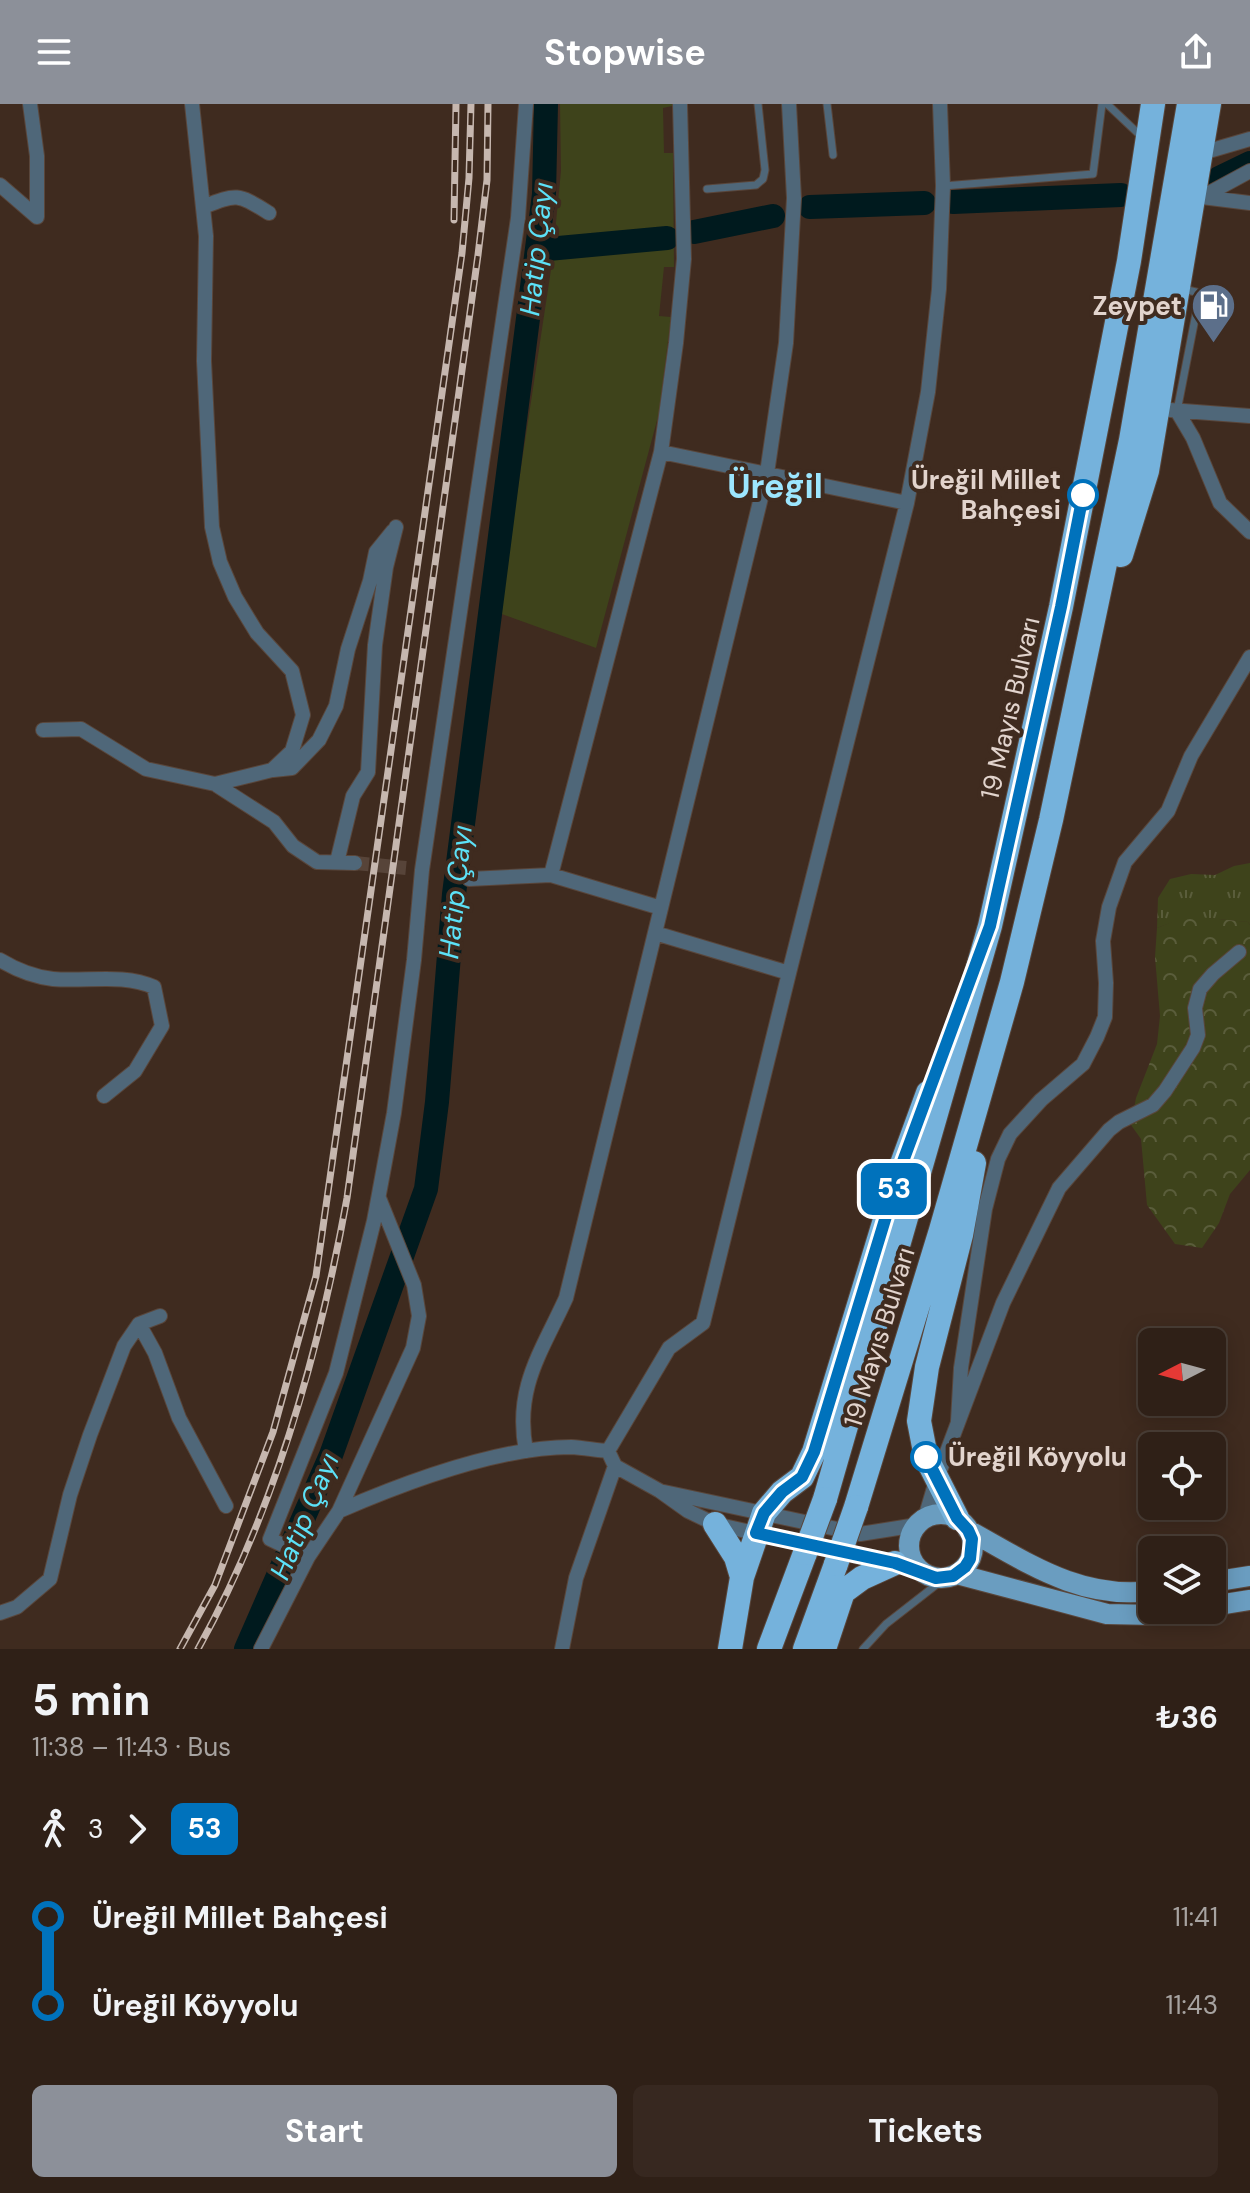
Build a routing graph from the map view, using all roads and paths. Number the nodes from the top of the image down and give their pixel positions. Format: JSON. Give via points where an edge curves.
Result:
{"nodes":[{"id":1,"x":30,"y":104,"type":"edge"},
{"id":2,"x":192,"y":104,"type":"edge"},
{"id":3,"x":526,"y":104,"type":"edge"},
{"id":4,"x":680,"y":104,"type":"edge"},
{"id":5,"x":758,"y":104,"type":"edge"},
{"id":6,"x":789,"y":104,"type":"edge"},
{"id":7,"x":827,"y":104,"type":"edge"},
{"id":8,"x":940,"y":104,"type":"edge"},
{"id":9,"x":1104,"y":104,"type":"edge"},
{"id":10,"x":1153,"y":104,"type":"edge"},
{"id":11,"x":1189,"y":104,"type":"edge"},
{"id":12,"x":1209,"y":104,"type":"edge"},
{"id":13,"x":1250,"y":139,"type":"edge"},
{"id":14,"x":1147,"y":142,"type":"junction"},
{"id":15,"x":1202,"y":153,"type":"junction"},
{"id":16,"x":833,"y":155,"type":"dead end"},
{"id":17,"x":1250,"y":171,"type":"edge"},
{"id":18,"x":0,"y":185,"type":"edge"},
{"id":19,"x":943,"y":186,"type":"junction"},
{"id":20,"x":707,"y":189,"type":"dead end"},
{"id":21,"x":1198,"y":197,"type":"junction"},
{"id":22,"x":1250,"y":203,"type":"edge"},
{"id":23,"x":203,"y":207,"type":"junction"},
{"id":24,"x":269,"y":213,"type":"dead end"},
{"id":25,"x":1166,"y":235,"type":"junction"},
{"id":26,"x":1180,"y":278,"type":"junction"},
{"id":27,"x":1168,"y":410,"type":"junction"},
{"id":28,"x":1250,"y":416,"type":"edge"},
{"id":29,"x":661,"y":452,"type":"junction"},
{"id":30,"x":767,"y":473,"type":"junction"},
{"id":31,"x":907,"y":503,"type":"junction"},
{"id":32,"x":1250,"y":532,"type":"edge"},
{"id":33,"x":1093,"y":624,"type":"junction"},
{"id":34,"x":1250,"y":657,"type":"edge"},
{"id":35,"x":43,"y":730,"type":"dead end"},
{"id":36,"x":272,"y":770,"type":"junction"},
{"id":37,"x":215,"y":784,"type":"junction"},
{"id":38,"x":337,"y":862,"type":"junction"},
{"id":39,"x":355,"y":863,"type":"tunnel mouth"},
{"id":40,"x":406,"y":868,"type":"tunnel mouth"},
{"id":41,"x":422,"y":870,"type":"junction"},
{"id":42,"x":551,"y":875,"type":"junction"},
{"id":43,"x":469,"y":879,"type":"dead end"},
{"id":44,"x":661,"y":908,"type":"junction"},
{"id":45,"x":990,"y":926,"type":"junction"},
{"id":46,"x":655,"y":933,"type":"junction"},
{"id":47,"x":1239,"y":952,"type":"dead end"},
{"id":48,"x":0,"y":960,"type":"edge"},
{"id":49,"x":789,"y":973,"type":"junction"},
{"id":50,"x":1012,"y":982,"type":"junction"},
{"id":51,"x":104,"y":1096,"type":"dead end"},
{"id":52,"x":379,"y":1197,"type":"junction"},
{"id":53,"x":160,"y":1316,"type":"dead end"},
{"id":54,"x":139,"y":1324,"type":"junction"},
{"id":55,"x":958,"y":1421,"type":"junction"},
{"id":56,"x":526,"y":1451,"type":"junction"},
{"id":57,"x":608,"y":1451,"type":"junction"},
{"id":58,"x":615,"y":1466,"type":"junction"},
{"id":59,"x":936,"y":1481,"type":"junction"},
{"id":60,"x":660,"y":1491,"type":"junction"},
{"id":61,"x":226,"y":1506,"type":"dead end"},
{"id":62,"x":339,"y":1511,"type":"junction"},
{"id":63,"x":921,"y":1521,"type":"junction"},
{"id":64,"x":760,"y":1523,"type":"junction"},
{"id":65,"x":715,"y":1524,"type":"junction"},
{"id":66,"x":963,"y":1524,"type":"junction"},
{"id":67,"x":302,"y":1554,"type":"junction"},
{"id":68,"x":895,"y":1563,"type":"junction"},
{"id":69,"x":921,"y":1571,"type":"junction"},
{"id":70,"x":951,"y":1576,"type":"junction"},
{"id":71,"x":1250,"y":1576,"type":"edge"},
{"id":72,"x":742,"y":1577,"type":"junction"},
{"id":73,"x":1226,"y":1580,"type":"edge"},
{"id":74,"x":1138,"y":1592,"type":"edge"},
{"id":75,"x":1250,"y":1600,"type":"edge"},
{"id":76,"x":1226,"y":1604,"type":"edge"},
{"id":77,"x":0,"y":1613,"type":"edge"},
{"id":78,"x":1138,"y":1615,"type":"edge"},
{"id":79,"x":261,"y":1649,"type":"edge"},
{"id":80,"x":562,"y":1649,"type":"edge"},
{"id":81,"x":730,"y":1649,"type":"edge"},
{"id":82,"x":769,"y":1649,"type":"edge"},
{"id":83,"x":805,"y":1649,"type":"edge"},
{"id":84,"x":824,"y":1649,"type":"edge"},
{"id":85,"x":863,"y":1649,"type":"edge"}],
"edges":[{"from":1,"to":18,"type":"street","via":[[37,217]]},
{"from":2,"to":23,"type":"street"},
{"from":3,"to":41,"type":"street","via":[[518,218]]},
{"from":4,"to":29,"type":"street","via":[[684,259]]},
{"from":5,"to":20,"type":"lane","via":[[763,179],[756,185]]},
{"from":6,"to":30,"type":"street","via":[[794,198],[786,343]]},
{"from":7,"to":16,"type":"lane"},
{"from":8,"to":19,"type":"street"},
{"from":9,"to":14,"type":"lane"},
{"from":9,"to":19,"type":"lane","via":[[1093,174]]},
{"from":10,"to":14,"type":"highway","name":"19 Mayıs Bulvarı"},
{"from":11,"to":25,"type":"highway","name":"19 Mayıs Bulvarı"},
{"from":12,"to":15,"type":"highway"},
{"from":13,"to":15,"type":"street"},
{"from":14,"to":45,"type":"highway","name":"19 Mayıs Bulvarı","via":[[1064,591]]},
{"from":15,"to":21,"type":"highway"},
{"from":17,"to":21,"type":"street"},
{"from":19,"to":31,"type":"street","via":[[928,392]]},
{"from":21,"to":22,"type":"street"},
{"from":21,"to":26,"type":"highway"},
{"from":23,"to":24,"type":"street","via":[[242,196]]},
{"from":23,"to":36,"type":"street","via":[[212,527],[235,597],[257,633],[292,671],[303,715],[292,751]]},
{"from":25,"to":26,"type":"highway"},
{"from":25,"to":33,"type":"highway","name":"19 Mayıs Bulvarı"},
{"from":26,"to":27,"type":"highway"},
{"from":27,"to":28,"type":"street"},
{"from":27,"to":32,"type":"street","via":[[1193,438],[1220,503]]},
{"from":27,"to":33,"type":"highway","via":[[1123,551]]},
{"from":29,"to":30,"type":"street"},
{"from":29,"to":42,"type":"street"},
{"from":30,"to":31,"type":"street"},
{"from":30,"to":44,"type":"street"},
{"from":31,"to":49,"type":"street"},
{"from":33,"to":50,"type":"highway","name":"19 Mayıs Bulvarı"},
{"from":34,"to":55,"type":"street","via":[[1191,756],[1168,811],[1125,862],[1103,941],[1105,1017],[1097,1037],[1083,1064],[1010,1134],[998,1159],[985,1209]]},
{"from":35,"to":37,"type":"street","via":[[81,729],[146,769]]},
{"from":36,"to":37,"type":"street"},
{"from":36,"to":38,"type":"street","via":[[292,768],[325,729],[336,706],[376,552],[396,527],[375,645],[368,772],[353,796]]},
{"from":37,"to":38,"type":"street","via":[[274,822],[293,846],[317,862]]},
{"from":38,"to":39,"type":"street"},
{"from":40,"to":41,"type":"street"},
{"from":41,"to":52,"type":"street"},
{"from":42,"to":43,"type":"street"},
{"from":42,"to":44,"type":"street"},
{"from":44,"to":46,"type":"street"},
{"from":45,"to":64,"type":"highway","via":[[902,1164],[814,1452],[802,1477],[782,1492]]},
{"from":45,"to":82,"type":"highway","name":"19 Mayıs Bulvarı","bridge":true,"via":[[825,1499]]},
{"from":46,"to":49,"type":"street"},
{"from":46,"to":56,"type":"street","via":[[566,1298],[525,1387],[521,1427]]},
{"from":47,"to":55,"type":"street","via":[[1200,989],[1195,1008],[1198,1035],[1165,1091],[1153,1105],[1109,1130],[1059,1188],[1003,1303]]},
{"from":48,"to":51,"type":"street","via":[[51,979],[139,980],[154,987],[162,1026],[135,1071]]},
{"from":49,"to":57,"type":"street","via":[[703,1323],[669,1348]]},
{"from":50,"to":59,"type":"highway","via":[[961,1235],[927,1367],[919,1421]]},
{"from":50,"to":83,"type":"highway","name":"19 Mayıs Bulvarı","bridge":true,"via":[[856,1507]]},
{"from":52,"to":62,"type":"street","via":[[414,1285],[419,1316],[413,1348]]},
{"from":52,"to":67,"type":"street","via":[[336,1373],[270,1539]]},
{"from":53,"to":54,"type":"street"},
{"from":54,"to":61,"type":"street","via":[[179,1418]]},
{"from":54,"to":77,"type":"street","via":[[124,1346],[90,1435],[50,1579],[17,1607]]},
{"from":55,"to":59,"type":"street"},
{"from":56,"to":57,"type":"street"},
{"from":56,"to":62,"type":"street","via":[[395,1487]]},
{"from":57,"to":58,"type":"street"},
{"from":58,"to":60,"type":"street"},
{"from":58,"to":80,"type":"street","via":[[576,1578]]},
{"from":59,"to":63,"type":"street"},
{"from":59,"to":66,"type":"highway"},
{"from":60,"to":64,"type":"street"},
{"from":60,"to":65,"type":"street"},
{"from":62,"to":67,"type":"street"},
{"from":63,"to":64,"type":"street","via":[[860,1534]]},
{"from":63,"to":66,"type":"main road","via":[[935,1514]]},
{"from":63,"to":69,"type":"main road","via":[[909,1543]]},
{"from":64,"to":65,"type":"street"},
{"from":64,"to":68,"type":"street"},
{"from":64,"to":72,"type":"highway"},
{"from":65,"to":72,"type":"highway"},
{"from":66,"to":70,"type":"main road","via":[[972,1539],[970,1559]]},
{"from":66,"to":74,"type":"main road","via":[[1050,1574],[1091,1590]]},
{"from":67,"to":79,"type":"street"},
{"from":68,"to":69,"type":"street"},
{"from":68,"to":84,"type":"highway","via":[[843,1592]]},
{"from":69,"to":70,"type":"main road"},
{"from":70,"to":78,"type":"main road","via":[[1107,1614]]},
{"from":70,"to":85,"type":"lane","via":[[886,1624]]},
{"from":71,"to":73,"type":"main road"},
{"from":72,"to":81,"type":"highway"},
{"from":75,"to":76,"type":"main road"}]}
